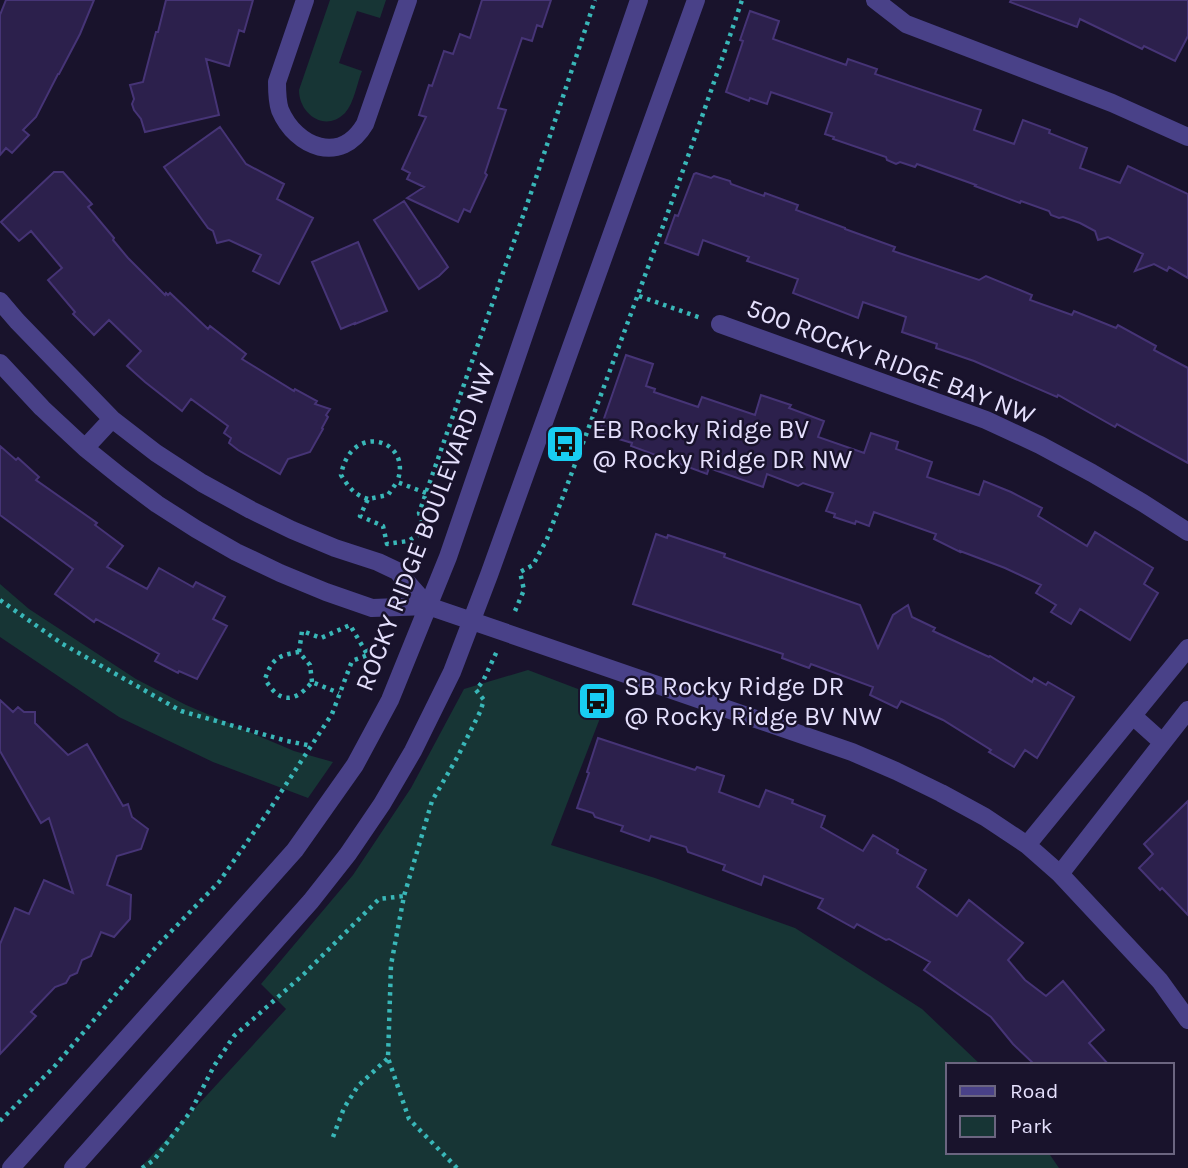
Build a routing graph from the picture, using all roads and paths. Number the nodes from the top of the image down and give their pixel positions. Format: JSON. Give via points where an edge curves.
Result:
{"nodes":[{"id":1,"x":305,"y":0,"type":"edge"},
{"id":2,"x":408,"y":0,"type":"edge"},
{"id":3,"x":595,"y":0,"type":"edge"},
{"id":4,"x":639,"y":0,"type":"edge"},
{"id":5,"x":696,"y":0,"type":"edge"},
{"id":6,"x":742,"y":0,"type":"edge"},
{"id":7,"x":875,"y":0,"type":"edge"},
{"id":8,"x":1188,"y":137,"type":"edge"},
{"id":9,"x":639,"y":296,"type":"junction"},
{"id":10,"x":0,"y":300,"type":"edge"},
{"id":11,"x":720,"y":324,"type":"joint"},
{"id":12,"x":0,"y":363,"type":"edge"},
{"id":13,"x":112,"y":419,"type":"junction"},
{"id":14,"x":85,"y":448,"type":"junction"},
{"id":15,"x":397,"y":482,"type":"junction"},
{"id":16,"x":426,"y":493,"type":"junction"},
{"id":17,"x":368,"y":499,"type":"junction"},
{"id":18,"x":1188,"y":532,"type":"edge"},
{"id":19,"x":524,"y":590,"type":"dead end"},
{"id":20,"x":0,"y":600,"type":"edge"},
{"id":21,"x":428,"y":606,"type":"junction"},
{"id":22,"x":472,"y":621,"type":"junction"},
{"id":23,"x":370,"y":647,"type":"dead end"},
{"id":24,"x":1188,"y":648,"type":"edge"},
{"id":25,"x":299,"y":652,"type":"junction"},
{"id":26,"x":368,"y":655,"type":"junction"},
{"id":27,"x":484,"y":681,"type":"dead end"},
{"id":28,"x":312,"y":682,"type":"junction"},
{"id":29,"x":340,"y":693,"type":"junction"},
{"id":30,"x":1188,"y":710,"type":"edge"},
{"id":31,"x":1133,"y":716,"type":"junction"},
{"id":32,"x":1162,"y":742,"type":"junction"},
{"id":33,"x":312,"y":746,"type":"junction"},
{"id":34,"x":1027,"y":845,"type":"junction"},
{"id":35,"x":1060,"y":874,"type":"junction"},
{"id":36,"x":404,"y":896,"type":"junction"},
{"id":37,"x":1188,"y":1020,"type":"edge"},
{"id":38,"x":388,"y":1058,"type":"junction"},
{"id":39,"x":0,"y":1121,"type":"edge"},
{"id":40,"x":333,"y":1137,"type":"dead end"},
{"id":41,"x":11,"y":1168,"type":"edge"},
{"id":42,"x":74,"y":1168,"type":"edge"},
{"id":43,"x":142,"y":1168,"type":"edge"},
{"id":44,"x":457,"y":1168,"type":"edge"}],
"edges":[{"from":1,"to":2,"type":"street","via":[[277,82],[277,96],[287,123],[298,135],[322,148],[333,148],[353,139],[365,124]]},
{"from":3,"to":16,"type":"path"},
{"from":4,"to":21,"type":"street","name":"ROCKY RIDGE BOULEVARD NW"},
{"from":5,"to":22,"type":"street"},
{"from":6,"to":9,"type":"path"},
{"from":7,"to":8,"type":"street","via":[[906,24]]},
{"from":9,"to":11,"type":"path"},
{"from":9,"to":19,"type":"path","via":[[547,539],[533,565],[520,572]]},
{"from":10,"to":13,"type":"street"},
{"from":11,"to":18,"type":"street","name":"500 ROCKY RIDGE BAY NW","via":[[986,420],[1092,473]]},
{"from":12,"to":14,"type":"street"},
{"from":13,"to":14,"type":"street"},
{"from":13,"to":21,"type":"street","via":[[202,483],[251,510],[397,571]]},
{"from":14,"to":21,"type":"street","via":[[196,529],[280,573],[372,608]]},
{"from":15,"to":16,"type":"path"},
{"from":15,"to":17,"type":"path","via":[[388,495]]},
{"from":15,"to":17,"type":"path","via":[[402,468],[387,445],[358,444],[344,460],[341,475],[350,490]]},
{"from":16,"to":17,"type":"path","via":[[419,513],[425,531],[408,541],[387,544],[383,526],[360,516]]},
{"from":20,"to":33,"type":"path","via":[[61,643],[181,711]]},
{"from":21,"to":22,"type":"street"},
{"from":21,"to":41,"type":"street","name":"ROCKY RIDGE BOULEVARD NW","via":[[390,700],[355,765],[295,850]]},
{"from":22,"to":34,"type":"street","via":[[852,752],[941,793]]},
{"from":22,"to":42,"type":"street","via":[[413,751],[348,854]]},
{"from":23,"to":26,"type":"path"},
{"from":24,"to":31,"type":"street"},
{"from":25,"to":26,"type":"path","via":[[302,631],[321,638],[350,625]]},
{"from":25,"to":28,"type":"path","via":[[310,665]]},
{"from":25,"to":28,"type":"path","via":[[284,654],[270,664],[265,680],[273,693],[286,698],[302,694]]},
{"from":26,"to":29,"type":"path","via":[[352,661]]},
{"from":27,"to":36,"type":"path","via":[[476,690],[484,699],[480,712],[432,801]]},
{"from":28,"to":29,"type":"path"},
{"from":29,"to":33,"type":"path"},
{"from":30,"to":32,"type":"street"},
{"from":31,"to":32,"type":"street"},
{"from":31,"to":34,"type":"street"},
{"from":32,"to":35,"type":"street"},
{"from":33,"to":39,"type":"path","via":[[219,882]]},
{"from":34,"to":35,"type":"street"},
{"from":35,"to":37,"type":"street","via":[[1160,981]]},
{"from":36,"to":38,"type":"path","via":[[391,965]]},
{"from":36,"to":43,"type":"path","via":[[379,899],[234,1036],[191,1111]]},
{"from":38,"to":40,"type":"path","via":[[358,1086]]},
{"from":38,"to":44,"type":"path","via":[[409,1119]]}]}
